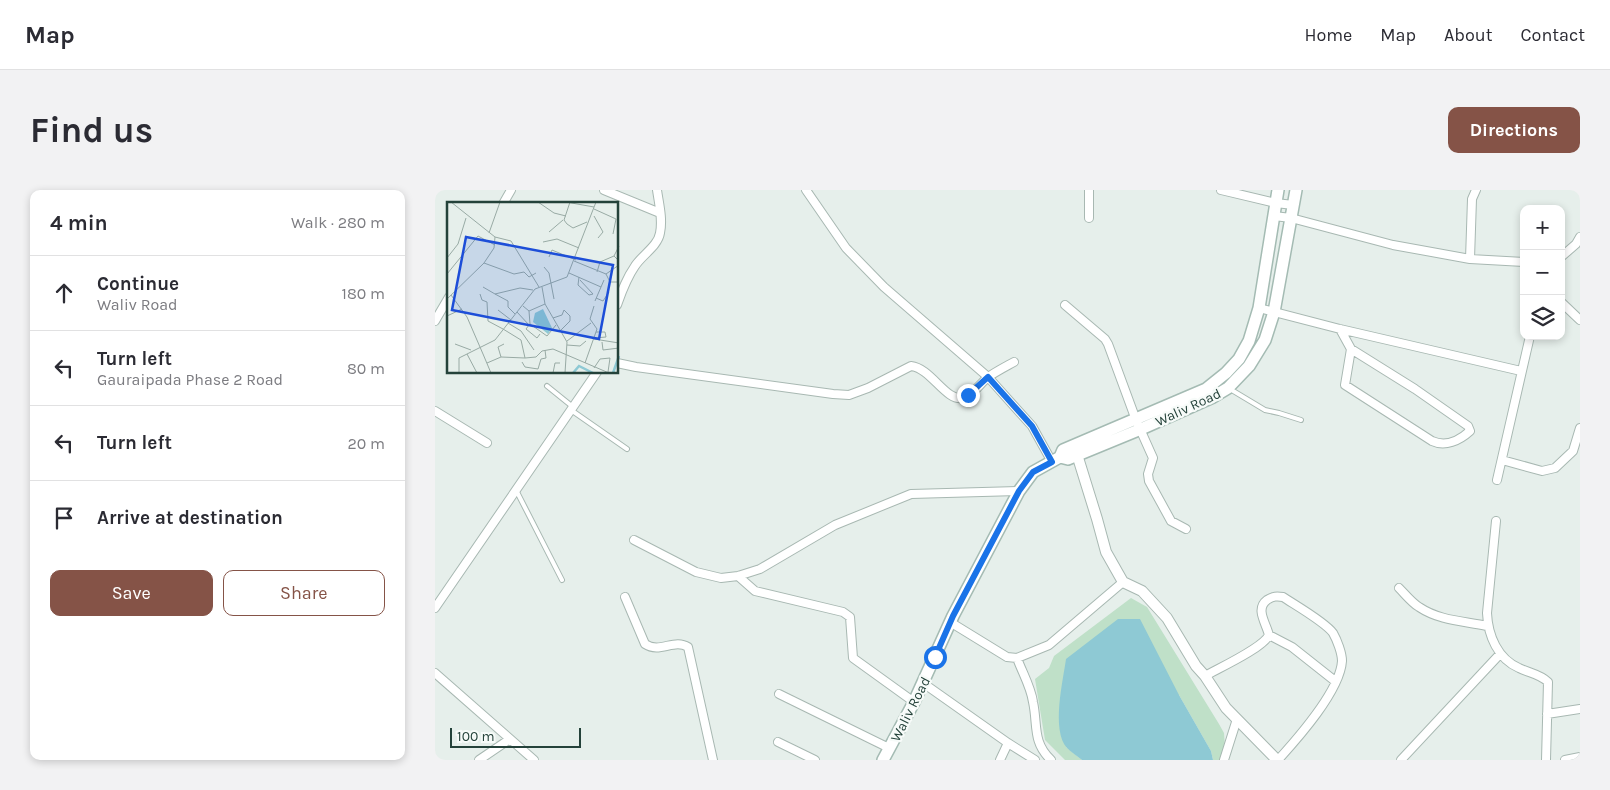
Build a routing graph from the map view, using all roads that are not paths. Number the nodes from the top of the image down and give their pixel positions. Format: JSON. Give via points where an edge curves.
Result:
{"nodes":[{"id":1,"x":511,"y":190,"type":"edge"},
{"id":2,"x":604,"y":190,"type":"edge"},
{"id":3,"x":657,"y":190,"type":"edge"},
{"id":4,"x":806,"y":190,"type":"edge"},
{"id":5,"x":1089,"y":190,"type":"edge"},
{"id":6,"x":1221,"y":190,"type":"edge"},
{"id":7,"x":1278,"y":190,"type":"edge"},
{"id":8,"x":1296,"y":190,"type":"edge"},
{"id":9,"x":1476,"y":190,"type":"edge"},
{"id":10,"x":504,"y":202,"type":"edge"},
{"id":11,"x":1276,"y":203,"type":"junction"},
{"id":12,"x":1293,"y":205,"type":"junction"},
{"id":13,"x":661,"y":213,"type":"junction"},
{"id":14,"x":1274,"y":216,"type":"junction"},
{"id":15,"x":1089,"y":218,"type":"dead end"},
{"id":16,"x":1291,"y":218,"type":"junction"},
{"id":17,"x":1580,"y":237,"type":"edge"},
{"id":18,"x":1565,"y":254,"type":"edge"},
{"id":19,"x":1470,"y":259,"type":"junction"},
{"id":20,"x":1520,"y":262,"type":"edge"},
{"id":21,"x":619,"y":299,"type":"edge"},
{"id":22,"x":447,"y":300,"type":"edge"},
{"id":23,"x":1065,"y":305,"type":"dead end"},
{"id":24,"x":1565,"y":307,"type":"edge"},
{"id":25,"x":1259,"y":308,"type":"junction"},
{"id":26,"x":1275,"y":312,"type":"junction"},
{"id":27,"x":435,"y":320,"type":"edge"},
{"id":28,"x":1580,"y":320,"type":"edge"},
{"id":29,"x":1340,"y":329,"type":"junction"},
{"id":30,"x":1529,"y":340,"type":"edge"},
{"id":31,"x":1351,"y":350,"type":"junction"},
{"id":32,"x":1014,"y":362,"type":"dead end"},
{"id":33,"x":619,"y":363,"type":"edge"},
{"id":34,"x":1521,"y":372,"type":"junction"},
{"id":35,"x":596,"y":374,"type":"edge"},
{"id":36,"x":988,"y":377,"type":"junction"},
{"id":37,"x":547,"y":386,"type":"dead end"},
{"id":38,"x":1228,"y":388,"type":"junction"},
{"id":39,"x":572,"y":408,"type":"junction"},
{"id":40,"x":435,"y":411,"type":"edge"},
{"id":41,"x":1301,"y":420,"type":"dead end"},
{"id":42,"x":1138,"y":424,"type":"junction"},
{"id":43,"x":1580,"y":428,"type":"edge"},
{"id":44,"x":487,"y":443,"type":"dead end"},
{"id":45,"x":627,"y":449,"type":"dead end"},
{"id":46,"x":1076,"y":450,"type":"junction"},
{"id":47,"x":1056,"y":460,"type":"junction"},
{"id":48,"x":1502,"y":460,"type":"junction"},
{"id":49,"x":1497,"y":480,"type":"dead end"},
{"id":50,"x":516,"y":490,"type":"junction"},
{"id":51,"x":1019,"y":491,"type":"junction"},
{"id":52,"x":1496,"y":521,"type":"dead end"},
{"id":53,"x":1186,"y":529,"type":"dead end"},
{"id":54,"x":634,"y":540,"type":"dead end"},
{"id":55,"x":738,"y":576,"type":"junction"},
{"id":56,"x":561,"y":580,"type":"dead end"},
{"id":57,"x":1123,"y":582,"type":"junction"},
{"id":58,"x":1399,"y":588,"type":"dead end"},
{"id":59,"x":625,"y":597,"type":"dead end"},
{"id":60,"x":435,"y":608,"type":"edge"},
{"id":61,"x":950,"y":622,"type":"junction"},
{"id":62,"x":1487,"y":626,"type":"junction"},
{"id":63,"x":1269,"y":635,"type":"junction"},
{"id":64,"x":1500,"y":654,"type":"junction"},
{"id":65,"x":1017,"y":658,"type":"junction"},
{"id":66,"x":435,"y":673,"type":"edge"},
{"id":67,"x":1205,"y":676,"type":"junction"},
{"id":68,"x":1335,"y":681,"type":"junction"},
{"id":69,"x":923,"y":683,"type":"junction"},
{"id":70,"x":779,"y":694,"type":"dead end"},
{"id":71,"x":915,"y":702,"type":"junction"},
{"id":72,"x":1580,"y":709,"type":"edge"},
{"id":73,"x":1547,"y":714,"type":"junction"},
{"id":74,"x":1237,"y":719,"type":"junction"},
{"id":75,"x":510,"y":739,"type":"junction"},
{"id":76,"x":778,"y":742,"type":"dead end"},
{"id":77,"x":1008,"y":743,"type":"junction"},
{"id":78,"x":889,"y":748,"type":"junction"},
{"id":79,"x":1580,"y":757,"type":"edge"},
{"id":80,"x":479,"y":760,"type":"edge"},
{"id":81,"x":534,"y":760,"type":"edge"},
{"id":82,"x":713,"y":760,"type":"edge"},
{"id":83,"x":815,"y":760,"type":"edge"},
{"id":84,"x":883,"y":760,"type":"edge"},
{"id":85,"x":1000,"y":760,"type":"edge"},
{"id":86,"x":1035,"y":760,"type":"edge"},
{"id":87,"x":1051,"y":760,"type":"edge"},
{"id":88,"x":1223,"y":760,"type":"edge"},
{"id":89,"x":1277,"y":760,"type":"edge"},
{"id":90,"x":1401,"y":760,"type":"edge"},
{"id":91,"x":1547,"y":760,"type":"edge"},
{"id":92,"x":1565,"y":760,"type":"edge"}],
"edges":[{"from":1,"to":10,"type":"street"},
{"from":2,"to":13,"type":"street"},
{"from":3,"to":13,"type":"street"},
{"from":4,"to":36,"type":"street","via":[[846,248],[865,268]]},
{"from":5,"to":15,"type":"street"},
{"from":6,"to":11,"type":"street"},
{"from":7,"to":11,"type":"main road","name":"Waliv Road"},
{"from":8,"to":12,"type":"main road","name":"Waliv Road"},
{"from":9,"to":19,"type":"street","via":[[1472,199]]},
{"from":11,"to":12,"type":"street"},
{"from":11,"to":14,"type":"main road","name":"Waliv Road"},
{"from":12,"to":16,"type":"main road","name":"Waliv Road"},
{"from":13,"to":21,"type":"street","via":[[661,234],[636,264]]},
{"from":14,"to":16,"type":"street"},
{"from":14,"to":25,"type":"main road","name":"Waliv Road"},
{"from":16,"to":19,"type":"street","via":[[1393,245]]},
{"from":16,"to":26,"type":"main road","name":"Waliv Road"},
{"from":17,"to":18,"type":"street"},
{"from":19,"to":20,"type":"street"},
{"from":22,"to":27,"type":"street"},
{"from":23,"to":42,"type":"street","via":[[1105,339]]},
{"from":24,"to":28,"type":"street"},
{"from":25,"to":26,"type":"street"},
{"from":25,"to":42,"type":"main road","name":"Waliv Road","via":[[1249,341],[1226,373],[1205,389]]},
{"from":26,"to":29,"type":"street"},
{"from":26,"to":38,"type":"main road","name":"Waliv Road","via":[[1265,340],[1249,366]]},
{"from":29,"to":31,"type":"street"},
{"from":29,"to":34,"type":"street"},
{"from":30,"to":34,"type":"street"},
{"from":31,"to":31,"type":"street","via":[[1345,385],[1439,444],[1447,444],[1468,433],[1468,426]]},
{"from":32,"to":36,"type":"street"},
{"from":33,"to":36,"type":"street","via":[[849,395],[911,366],[924,371],[955,398],[968,395]]},
{"from":34,"to":48,"type":"street"},
{"from":35,"to":39,"type":"street"},
{"from":36,"to":47,"type":"street","via":[[1032,426]]},
{"from":37,"to":39,"type":"lane"},
{"from":38,"to":41,"type":"lane","via":[[1265,410]]},
{"from":38,"to":42,"type":"main road","name":"Waliv Road","via":[[1213,397]]},
{"from":39,"to":45,"type":"lane"},
{"from":39,"to":50,"type":"street"},
{"from":40,"to":44,"type":"street"},
{"from":42,"to":46,"type":"main road","name":"Waliv Road"},
{"from":42,"to":53,"type":"street","via":[[1153,458],[1149,481],[1171,521]]},
{"from":43,"to":48,"type":"street","via":[[1573,451],[1555,468],[1542,472]]},
{"from":46,"to":47,"type":"main road","name":"Waliv Road","via":[[1063,450]]},
{"from":46,"to":57,"type":"street","via":[[1106,552]]},
{"from":47,"to":51,"type":"main road","name":"Waliv Road","via":[[1033,472]]},
{"from":48,"to":49,"type":"street"},
{"from":50,"to":56,"type":"lane"},
{"from":50,"to":60,"type":"street"},
{"from":51,"to":55,"type":"street","via":[[911,494],[835,525],[760,569]]},
{"from":51,"to":61,"type":"main road","name":"Waliv Road"},
{"from":52,"to":62,"type":"street"},
{"from":54,"to":55,"type":"street","via":[[696,572],[721,578]]},
{"from":55,"to":71,"type":"street","via":[[755,591],[843,612],[850,617],[853,658]]},
{"from":57,"to":65,"type":"street","via":[[1049,645]]},
{"from":57,"to":67,"type":"street","via":[[1142,591],[1167,618]]},
{"from":58,"to":62,"type":"street","via":[[1417,606],[1433,614]]},
{"from":59,"to":82,"type":"street","via":[[645,644],[658,649],[682,643],[687,647]]},
{"from":61,"to":65,"type":"street","via":[[1007,657]]},
{"from":61,"to":69,"type":"main road","name":"Waliv Road"},
{"from":62,"to":64,"type":"street"},
{"from":63,"to":67,"type":"street","via":[[1257,647]]},
{"from":63,"to":68,"type":"street","via":[[1292,647]]},
{"from":63,"to":68,"type":"street","via":[[1261,608],[1269,598],[1276,596],[1283,597],[1327,626],[1340,649],[1342,660]]},
{"from":64,"to":73,"type":"street","via":[[1519,668],[1548,682]]},
{"from":64,"to":90,"type":"street"},
{"from":65,"to":87,"type":"street","via":[[1033,701],[1037,737]]},
{"from":66,"to":75,"type":"street"},
{"from":67,"to":74,"type":"street"},
{"from":68,"to":89,"type":"street","via":[[1323,706]]},
{"from":69,"to":71,"type":"main road","name":"Waliv Road"},
{"from":69,"to":77,"type":"street"},
{"from":70,"to":78,"type":"street"},
{"from":71,"to":78,"type":"main road","name":"Waliv Road"},
{"from":72,"to":73,"type":"street"},
{"from":73,"to":91,"type":"street"},
{"from":74,"to":88,"type":"street"},
{"from":74,"to":89,"type":"street"},
{"from":75,"to":80,"type":"street"},
{"from":75,"to":81,"type":"street"},
{"from":76,"to":83,"type":"street"},
{"from":77,"to":85,"type":"street"},
{"from":77,"to":86,"type":"street"},
{"from":78,"to":84,"type":"main road","name":"Waliv Road"},
{"from":79,"to":92,"type":"street"}]}
